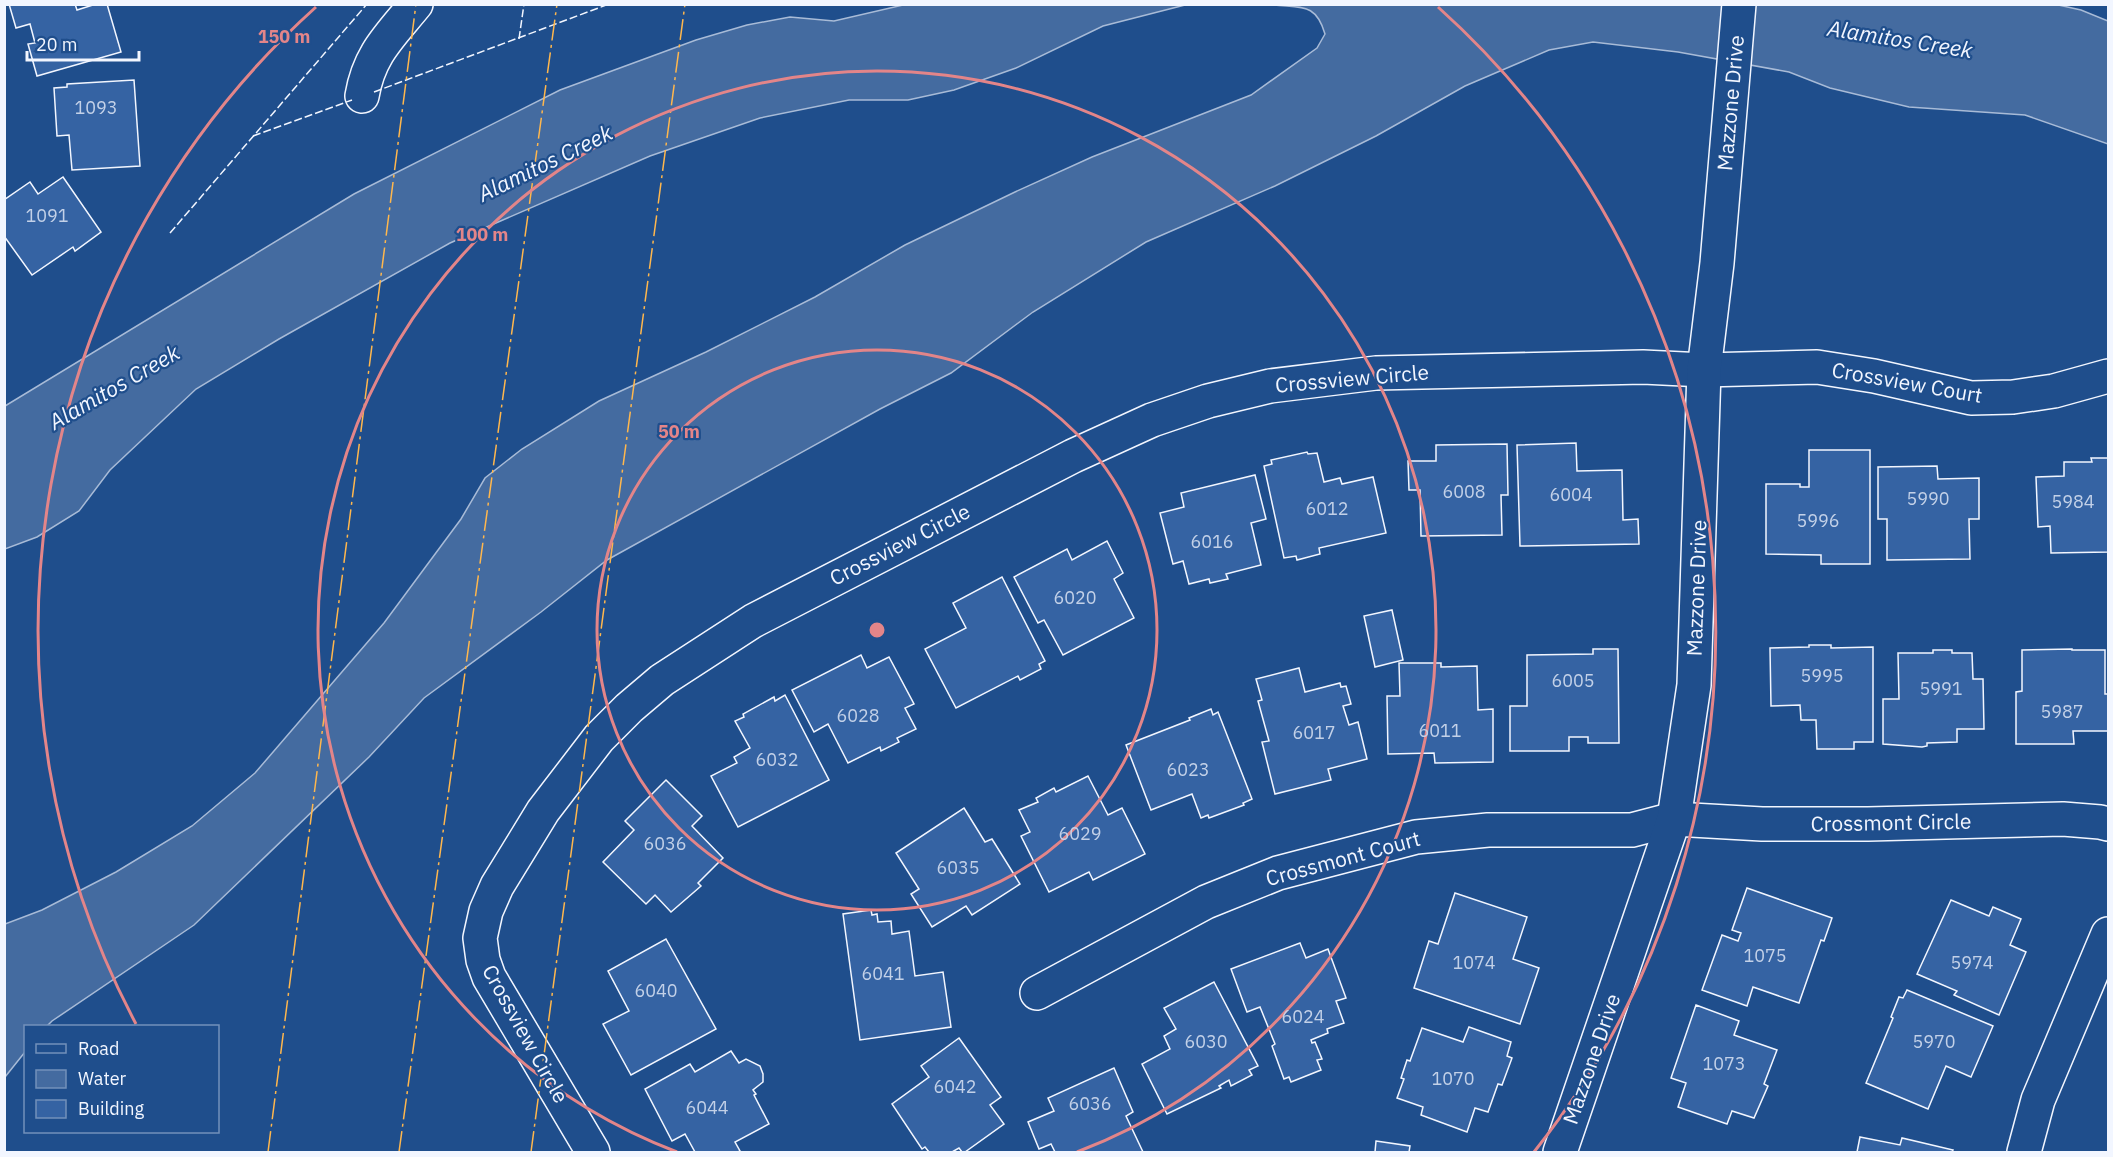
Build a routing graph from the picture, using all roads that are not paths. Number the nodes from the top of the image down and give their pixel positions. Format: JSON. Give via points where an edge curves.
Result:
{"nodes":[{"id":1,"x":416,"y":4,"type":"edge"},
{"id":2,"x":1739,"y":4,"type":"edge"},
{"id":3,"x":362,"y":96,"type":"dead end"},
{"id":4,"x":1704,"y":369,"type":"junction"},
{"id":5,"x":2109,"y":376,"type":"edge"},
{"id":6,"x":1674,"y":819,"type":"junction"},
{"id":7,"x":2109,"y":824,"type":"edge"},
{"id":8,"x":2109,"y":934,"type":"edge"},
{"id":9,"x":1037,"y":993,"type":"dead end"},
{"id":10,"x":593,"y":1152,"type":"edge"},
{"id":11,"x":1560,"y":1152,"type":"edge"},
{"id":12,"x":2024,"y":1152,"type":"edge"}],
"edges":[{"from":1,"to":3,"type":"street","via":[[380,48],[366,75]]},
{"from":2,"to":4,"type":"street","name":"Mazzone Drive"},
{"from":4,"to":5,"type":"street","name":"Crossview Court","via":[[1817,367],[1971,398],[2054,391]]},
{"from":4,"to":6,"type":"street","name":"Mazzone Drive","via":[[1694,685]]},
{"from":4,"to":10,"type":"street","name":"Crossview Circle","via":[[1376,373],[1270,386],[1200,403],[1073,456],[753,621],[662,680],[598,738],[543,811],[497,886],[480,938],[489,977]]},
{"from":6,"to":7,"type":"street","name":"Crossmont Circle","via":[[1761,824],[2063,819]]},
{"from":6,"to":9,"type":"street","name":"Crossmont Court","via":[[1632,830],[1488,830],[1416,837],[1288,870],[1206,902]]},
{"from":6,"to":11,"type":"street","name":"Mazzone Drive"},
{"from":8,"to":12,"type":"street","via":[[2038,1101]]}]}
